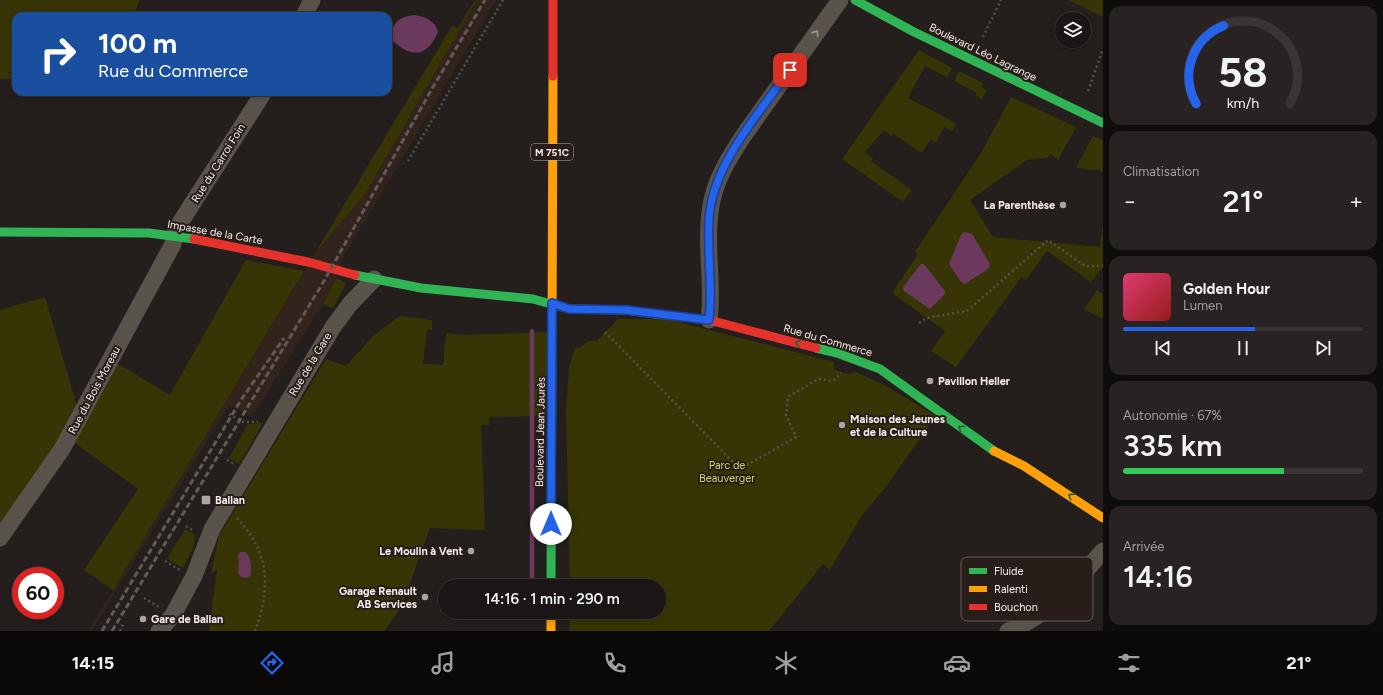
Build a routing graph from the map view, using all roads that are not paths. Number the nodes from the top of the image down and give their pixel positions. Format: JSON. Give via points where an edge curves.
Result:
{"nodes":[{"id":1,"x":312,"y":0,"type":"edge"},
{"id":2,"x":553,"y":0,"type":"edge"},
{"id":3,"x":840,"y":0,"type":"edge"},
{"id":4,"x":855,"y":0,"type":"edge"},
{"id":5,"x":306,"y":12,"type":"edge"},
{"id":6,"x":261,"y":96,"type":"edge"},
{"id":7,"x":1103,"y":123,"type":"edge"},
{"id":8,"x":0,"y":232,"type":"edge"},
{"id":9,"x":175,"y":235,"type":"junction"},
{"id":10,"x":374,"y":279,"type":"junction"},
{"id":11,"x":552,"y":303,"type":"junction"},
{"id":12,"x":709,"y":320,"type":"junction"},
{"id":13,"x":1103,"y":518,"type":"edge"},
{"id":14,"x":0,"y":538,"type":"edge"},
{"id":15,"x":1103,"y":551,"type":"edge"},
{"id":16,"x":1093,"y":561,"type":"edge"},
{"id":17,"x":551,"y":579,"type":"edge"},
{"id":18,"x":551,"y":619,"type":"edge"},
{"id":19,"x":1029,"y":621,"type":"edge"},
{"id":20,"x":172,"y":623,"type":"edge"},
{"id":21,"x":159,"y":631,"type":"edge"},
{"id":22,"x":551,"y":631,"type":"edge"},
{"id":23,"x":1008,"y":631,"type":"edge"}],
"edges":[{"from":1,"to":5,"type":"street"},
{"from":2,"to":11,"type":"street","number":"M 751C"},
{"from":12,"to":3,"type":"street","one_way":true,"via":[[712,301],[709,221],[717,184],[730,156],[744,135]]},
{"from":4,"to":7,"type":"street","name":"Boulevard Léo Lagrange","via":[[914,32]]},
{"from":6,"to":9,"type":"street","name":"Rue du Carroi Foin","via":[[176,229]]},
{"from":8,"to":9,"type":"street","name":"Impasse de la Carte"},
{"from":9,"to":10,"type":"street","name":"Impasse de la Carte","via":[[310,262]]},
{"from":9,"to":14,"type":"street","name":"Rue du Bois Moreau","via":[[173,244],[62,449]]},
{"from":10,"to":11,"type":"street","via":[[421,288]]},
{"from":10,"to":20,"type":"street","name":"Rue de la Gare","via":[[350,304],[333,327],[226,506],[208,538]]},
{"from":11,"to":12,"type":"street","name":"Rue du Commerce","via":[[569,309],[626,310]]},
{"from":11,"to":17,"type":"street","name":"Boulevard Jean Jaurès","number":"M 751C"},
{"from":13,"to":12,"type":"street","name":"Rue du Commerce","one_way":true,"via":[[1024,466],[987,447],[880,369],[837,353]]},
{"from":15,"to":16,"type":"street"},
{"from":18,"to":22,"type":"street"},
{"from":19,"to":23,"type":"street"},
{"from":20,"to":21,"type":"street","name":"Rue de la Gare"}]}
